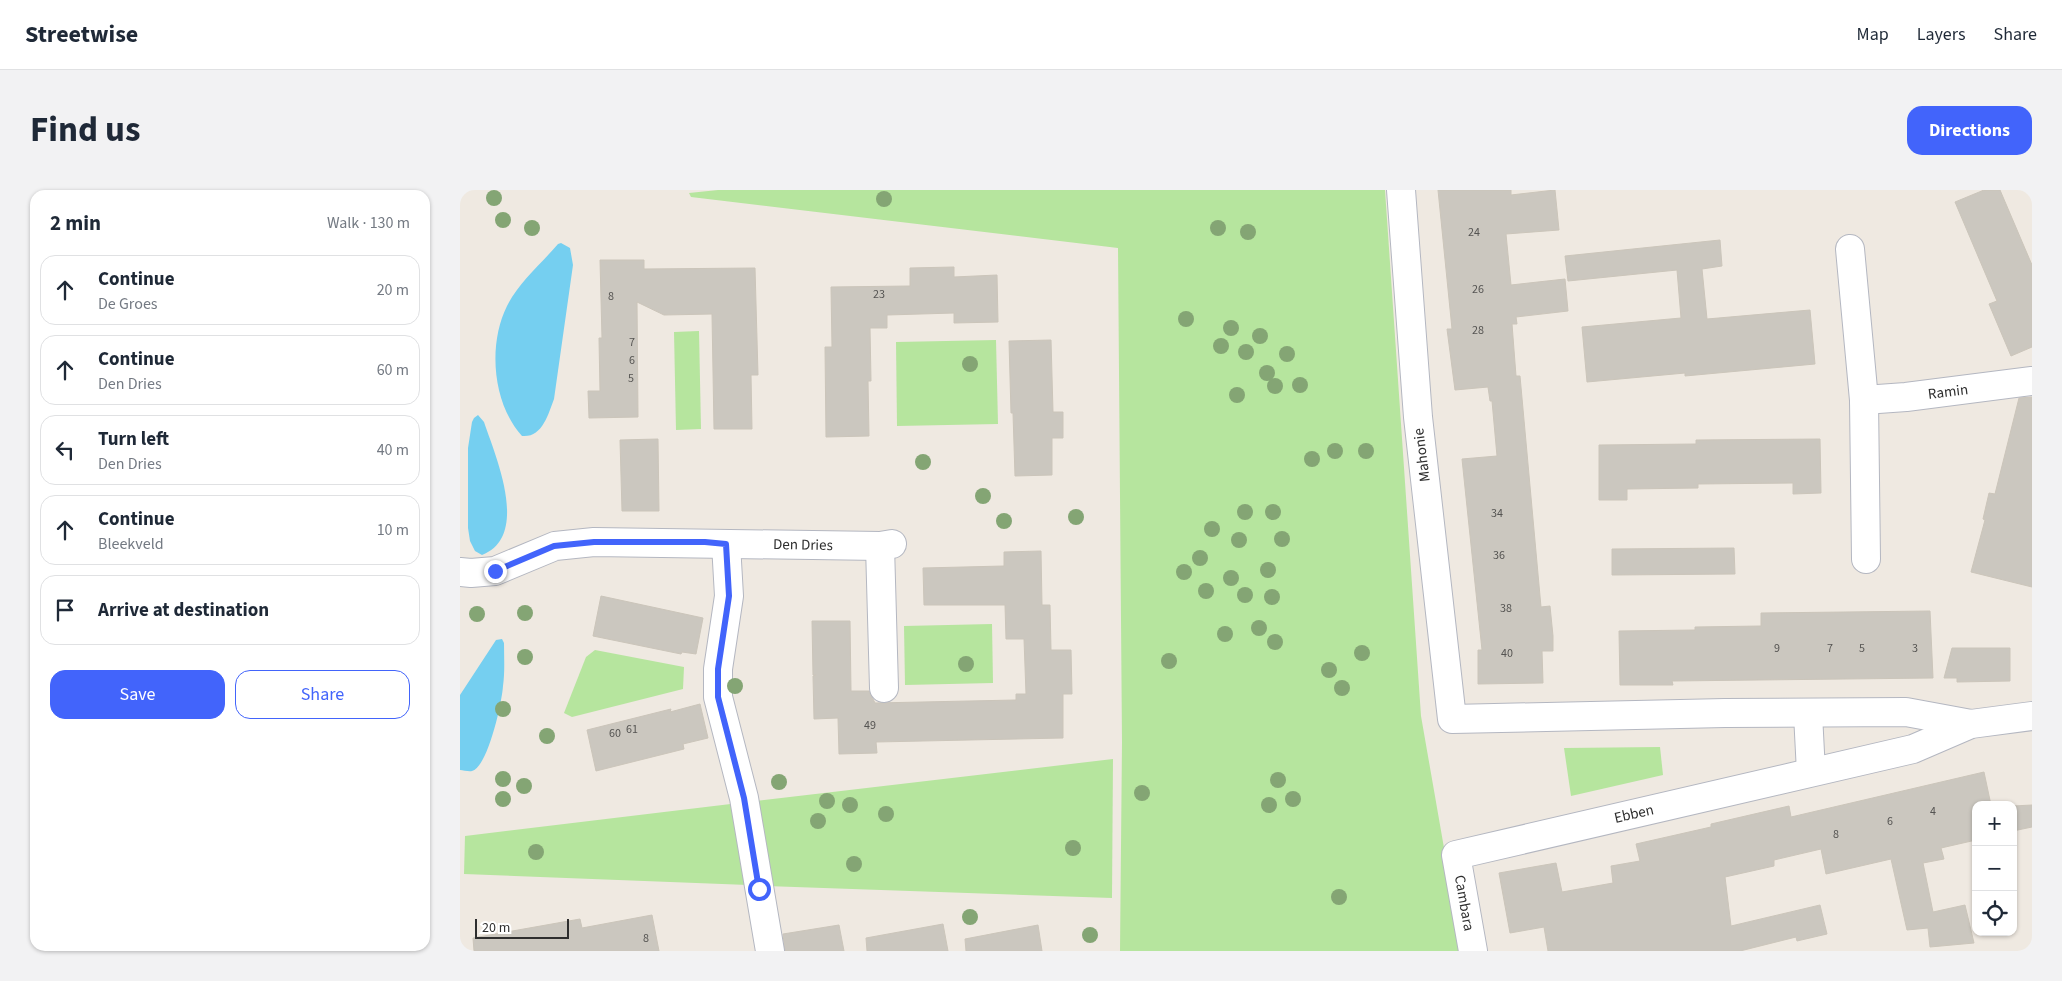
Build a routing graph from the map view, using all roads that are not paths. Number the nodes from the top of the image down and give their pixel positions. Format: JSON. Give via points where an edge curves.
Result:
{"nodes":[{"id":1,"x":1401,"y":190,"type":"edge"},
{"id":2,"x":1850,"y":250,"type":"dead end"},
{"id":3,"x":2032,"y":381,"type":"edge"},
{"id":4,"x":1864,"y":400,"type":"junction"},
{"id":5,"x":726,"y":544,"type":"junction"},
{"id":6,"x":1866,"y":559,"type":"dead end"},
{"id":7,"x":460,"y":572,"type":"edge"},
{"id":8,"x":884,"y":688,"type":"dead end"},
{"id":9,"x":1808,"y":714,"type":"junction"},
{"id":10,"x":2032,"y":716,"type":"edge"},
{"id":11,"x":1452,"y":719,"type":"joint"},
{"id":12,"x":1971,"y":724,"type":"junction"},
{"id":13,"x":1812,"y":772,"type":"junction"},
{"id":14,"x":1456,"y":855,"type":"joint"},
{"id":15,"x":770,"y":951,"type":"edge"},
{"id":16,"x":1473,"y":951,"type":"edge"}],
"edges":[{"from":1,"to":11,"type":"street","name":"Mahonie","via":[[1418,417]]},
{"from":2,"to":4,"type":"street"},
{"from":3,"to":4,"type":"street","name":"Ramin"},
{"from":4,"to":6,"type":"street"},
{"from":5,"to":7,"type":"street","name":"Den Dries","via":[[594,542],[554,546],[495,571]]},
{"from":5,"to":8,"type":"street","name":"Den Dries","via":[[886,545]]},
{"from":5,"to":15,"type":"street","via":[[729,596],[718,669],[718,697],[744,798]]},
{"from":9,"to":11,"type":"street","name":"Ebben"},
{"from":9,"to":12,"type":"street","name":"Ebben","via":[[1906,712]]},
{"from":9,"to":13,"type":"street"},
{"from":10,"to":12,"type":"street","name":"Ebben"},
{"from":12,"to":13,"type":"street","name":"Ebben","via":[[1913,748]]},
{"from":13,"to":14,"type":"street","name":"Ebben"},
{"from":14,"to":16,"type":"street","name":"Cambara"}]}
